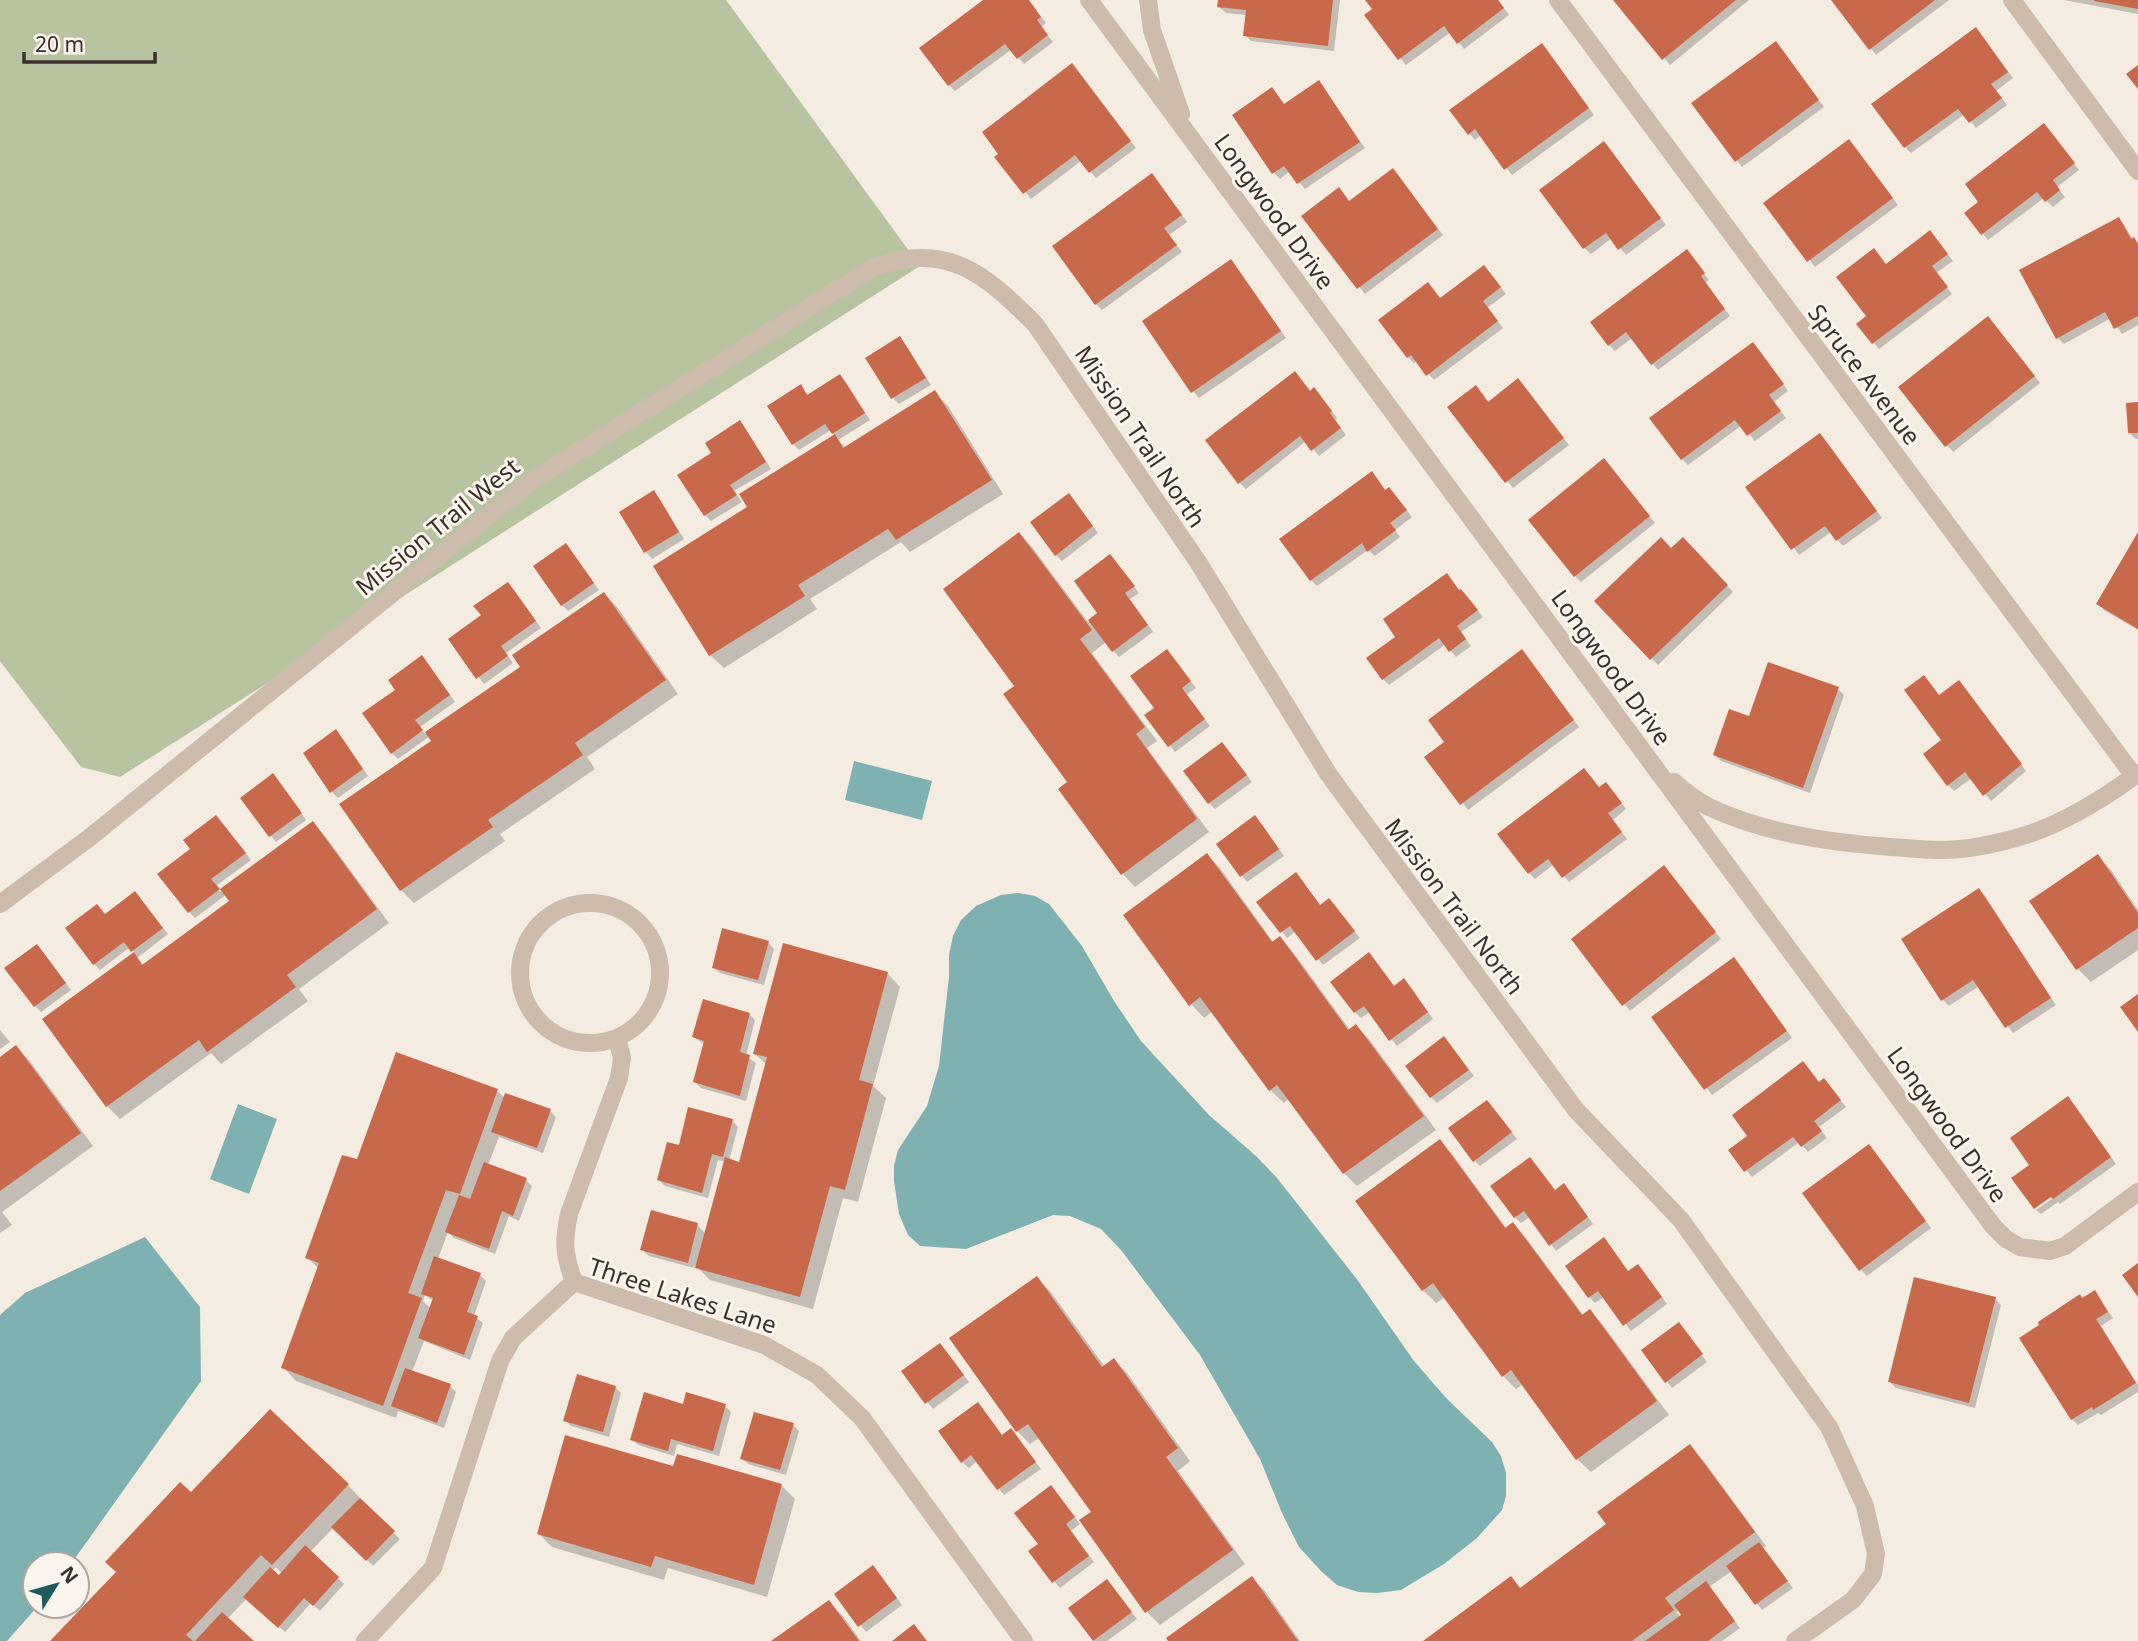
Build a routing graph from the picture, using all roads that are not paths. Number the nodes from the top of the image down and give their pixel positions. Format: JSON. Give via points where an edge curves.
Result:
{"nodes":[{"id":1,"x":1089,"y":0,"type":"edge"},
{"id":2,"x":1148,"y":0,"type":"edge"},
{"id":3,"x":1558,"y":0,"type":"edge"},
{"id":4,"x":2012,"y":0,"type":"edge"},
{"id":5,"x":1201,"y":152,"type":"junction"},
{"id":6,"x":2138,"y":171,"type":"edge"},
{"id":7,"x":945,"y":260,"type":"joint"},
{"id":8,"x":1649,"y":758,"type":"junction"},
{"id":9,"x":2136,"y":775,"type":"edge"},
{"id":10,"x":0,"y":904,"type":"edge"},
{"id":11,"x":617,"y":1038,"type":"junction"},
{"id":12,"x":2138,"y":1192,"type":"edge"},
{"id":13,"x":574,"y":1283,"type":"junction"},
{"id":14,"x":365,"y":1641,"type":"edge"},
{"id":15,"x":1024,"y":1641,"type":"edge"},
{"id":16,"x":1795,"y":1641,"type":"edge"}],
"edges":[{"from":1,"to":5,"type":"street","name":"Longwood Drive"},
{"from":2,"to":5,"type":"street","via":[[1167,79]]},
{"from":3,"to":9,"type":"street","name":"Spruce Avenue"},
{"from":4,"to":6,"type":"street"},
{"from":5,"to":8,"type":"street","name":"Longwood Drive"},
{"from":7,"to":10,"type":"street","name":"Mission Trail West","via":[[913,258],[872,268],[533,480],[99,830]]},
{"from":7,"to":16,"type":"street","name":"Mission Trail North","via":[[978,274],[1035,324],[1198,562],[1336,785],[1576,1110],[1681,1220],[1829,1427],[1865,1506],[1877,1554],[1873,1574],[1853,1600]]},
{"from":8,"to":9,"type":"street","via":[[1705,805],[1732,817],[1804,835],[1929,850],[1968,848],[2019,837],[2091,804]]},
{"from":8,"to":12,"type":"street","name":"Longwood Drive","via":[[2006,1239],[2020,1247],[2050,1251],[2065,1246]]},
{"from":11,"to":11,"type":"street","via":[[640,1023],[655,1000],[660,972],[654,945],[638,923],[614,908],[587,903],[561,909],[539,923],[522,953],[521,986],[528,1007],[551,1032],[572,1041],[594,1044]]},
{"from":11,"to":13,"type":"street","via":[[622,1058],[619,1078],[565,1234],[565,1256]]},
{"from":13,"to":14,"type":"street","name":"Three Lakes Lane","via":[[513,1338],[500,1361],[433,1568]]},
{"from":13,"to":15,"type":"street","name":"Three Lakes Lane","via":[[764,1345],[817,1375],[862,1418]]}]}
